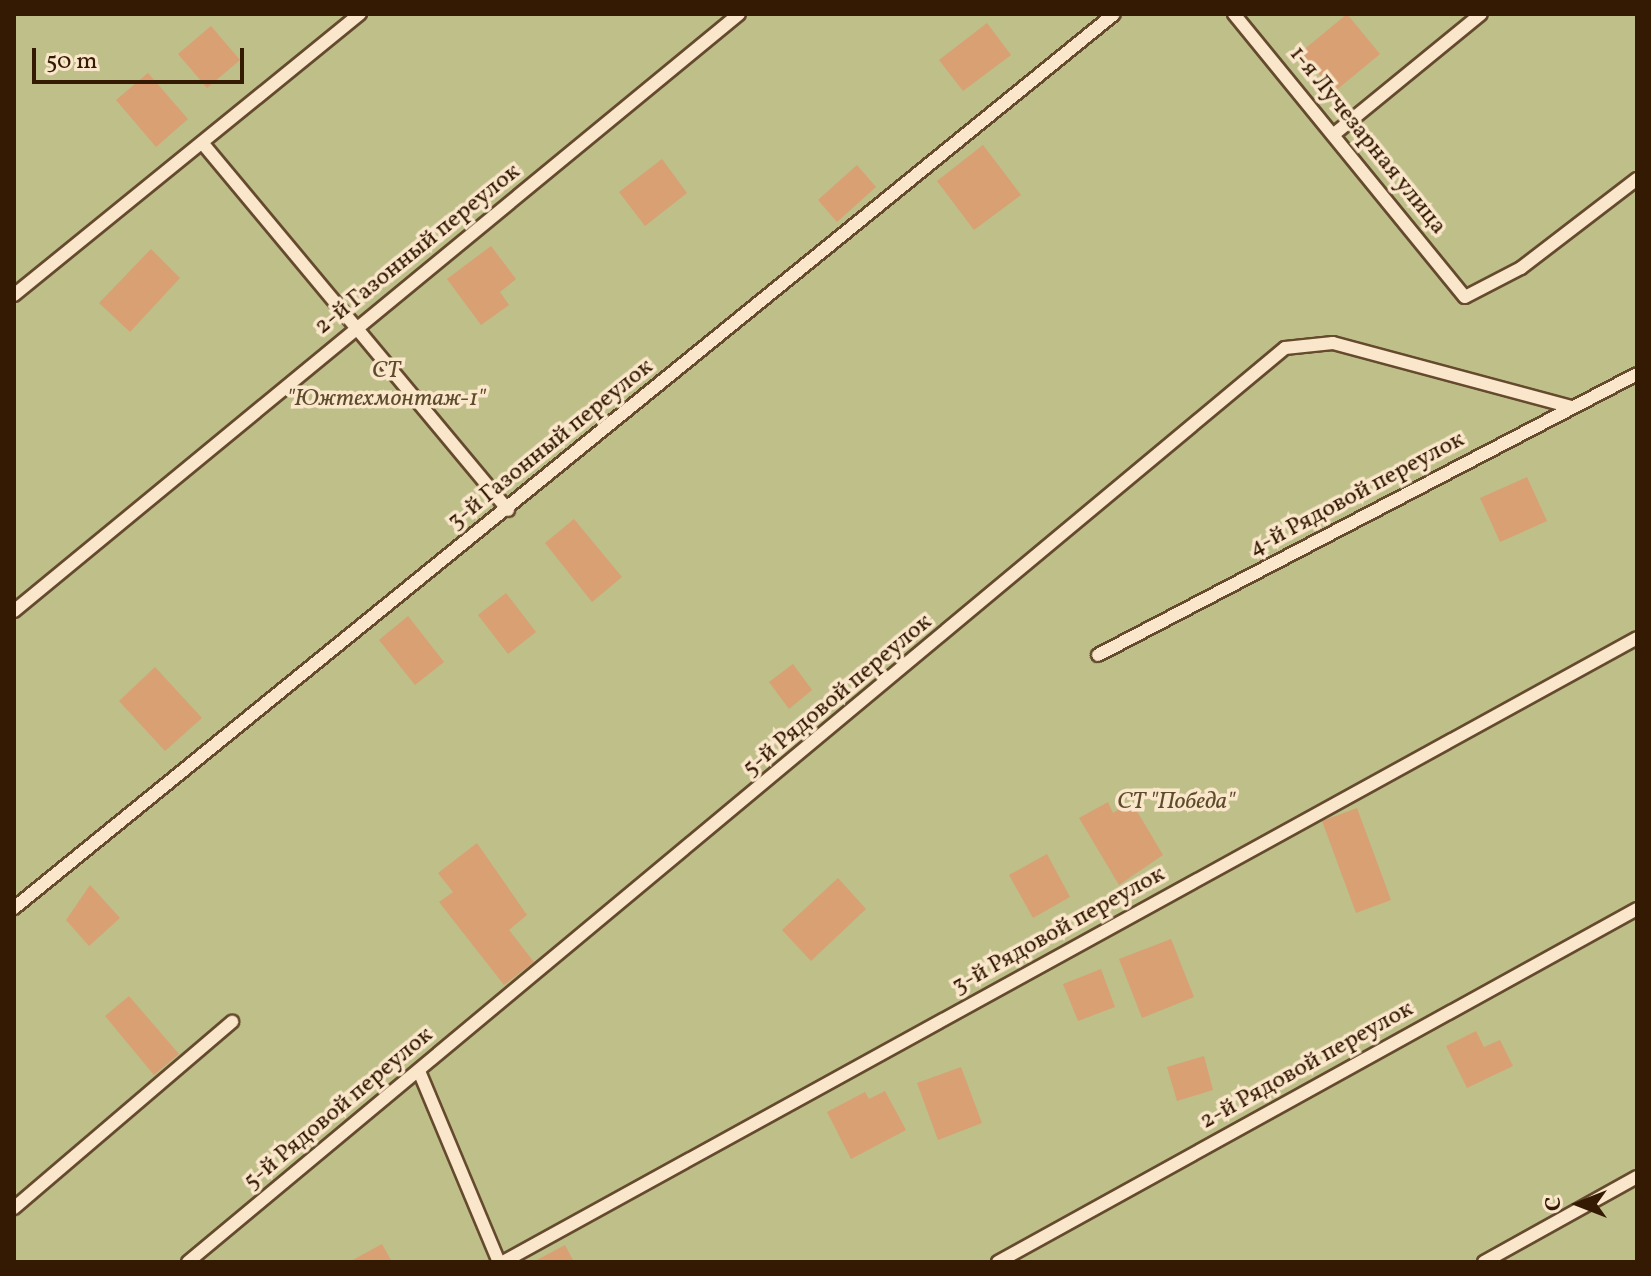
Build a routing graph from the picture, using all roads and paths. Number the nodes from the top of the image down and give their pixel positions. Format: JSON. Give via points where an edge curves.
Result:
{"nodes":[{"id":1,"x":360,"y":14,"type":"edge"},
{"id":2,"x":739,"y":14,"type":"edge"},
{"id":3,"x":1114,"y":14,"type":"edge"},
{"id":4,"x":1234,"y":14,"type":"edge"},
{"id":5,"x":1481,"y":14,"type":"edge"},
{"id":6,"x":1333,"y":135,"type":"junction"},
{"id":7,"x":204,"y":145,"type":"junction"},
{"id":8,"x":1637,"y":179,"type":"edge"},
{"id":9,"x":14,"y":295,"type":"edge"},
{"id":10,"x":357,"y":329,"type":"junction"},
{"id":11,"x":1637,"y":374,"type":"edge"},
{"id":12,"x":1572,"y":407,"type":"junction"},
{"id":13,"x":508,"y":510,"type":"junction"},
{"id":14,"x":14,"y":611,"type":"edge"},
{"id":15,"x":1637,"y":638,"type":"edge"},
{"id":16,"x":1098,"y":655,"type":"dead end"},
{"id":17,"x":14,"y":908,"type":"edge"},
{"id":18,"x":1637,"y":909,"type":"edge"},
{"id":19,"x":232,"y":1022,"type":"dead end"},
{"id":20,"x":419,"y":1071,"type":"junction"},
{"id":21,"x":1637,"y":1177,"type":"edge"},
{"id":22,"x":14,"y":1208,"type":"edge"},
{"id":23,"x":188,"y":1262,"type":"edge"},
{"id":24,"x":501,"y":1262,"type":"edge"},
{"id":25,"x":998,"y":1262,"type":"edge"},
{"id":26,"x":1484,"y":1262,"type":"edge"}],
"edges":[{"from":1,"to":7,"type":"lane"},
{"from":2,"to":10,"type":"lane","name":"2-й Газонный переулок"},
{"from":3,"to":13,"type":"lane","name":"3-й Газонный переулок"},
{"from":4,"to":6,"type":"lane","name":"1-я Лучезарная улица"},
{"from":5,"to":6,"type":"lane"},
{"from":6,"to":8,"type":"lane","name":"1-я Лучезарная улица","via":[[1465,297],[1521,268]]},
{"from":7,"to":9,"type":"lane"},
{"from":7,"to":10,"type":"lane"},
{"from":10,"to":13,"type":"lane"},
{"from":10,"to":14,"type":"lane","name":"2-й Газонный переулок"},
{"from":11,"to":12,"type":"lane","name":"4-й Рядовой переулок"},
{"from":12,"to":16,"type":"lane","name":"4-й Рядовой переулок"},
{"from":12,"to":20,"type":"lane","name":"5-й Рядовой переулок","via":[[1333,343],[1285,348]]},
{"from":13,"to":17,"type":"lane","name":"3-й Газонный переулок"},
{"from":15,"to":24,"type":"lane","name":"3-й Рядовой переулок"},
{"from":18,"to":25,"type":"lane","name":"2-й Рядовой переулок"},
{"from":19,"to":22,"type":"lane"},
{"from":20,"to":23,"type":"lane","name":"5-й Рядовой переулок"},
{"from":20,"to":24,"type":"lane"},
{"from":21,"to":26,"type":"lane"}]}
